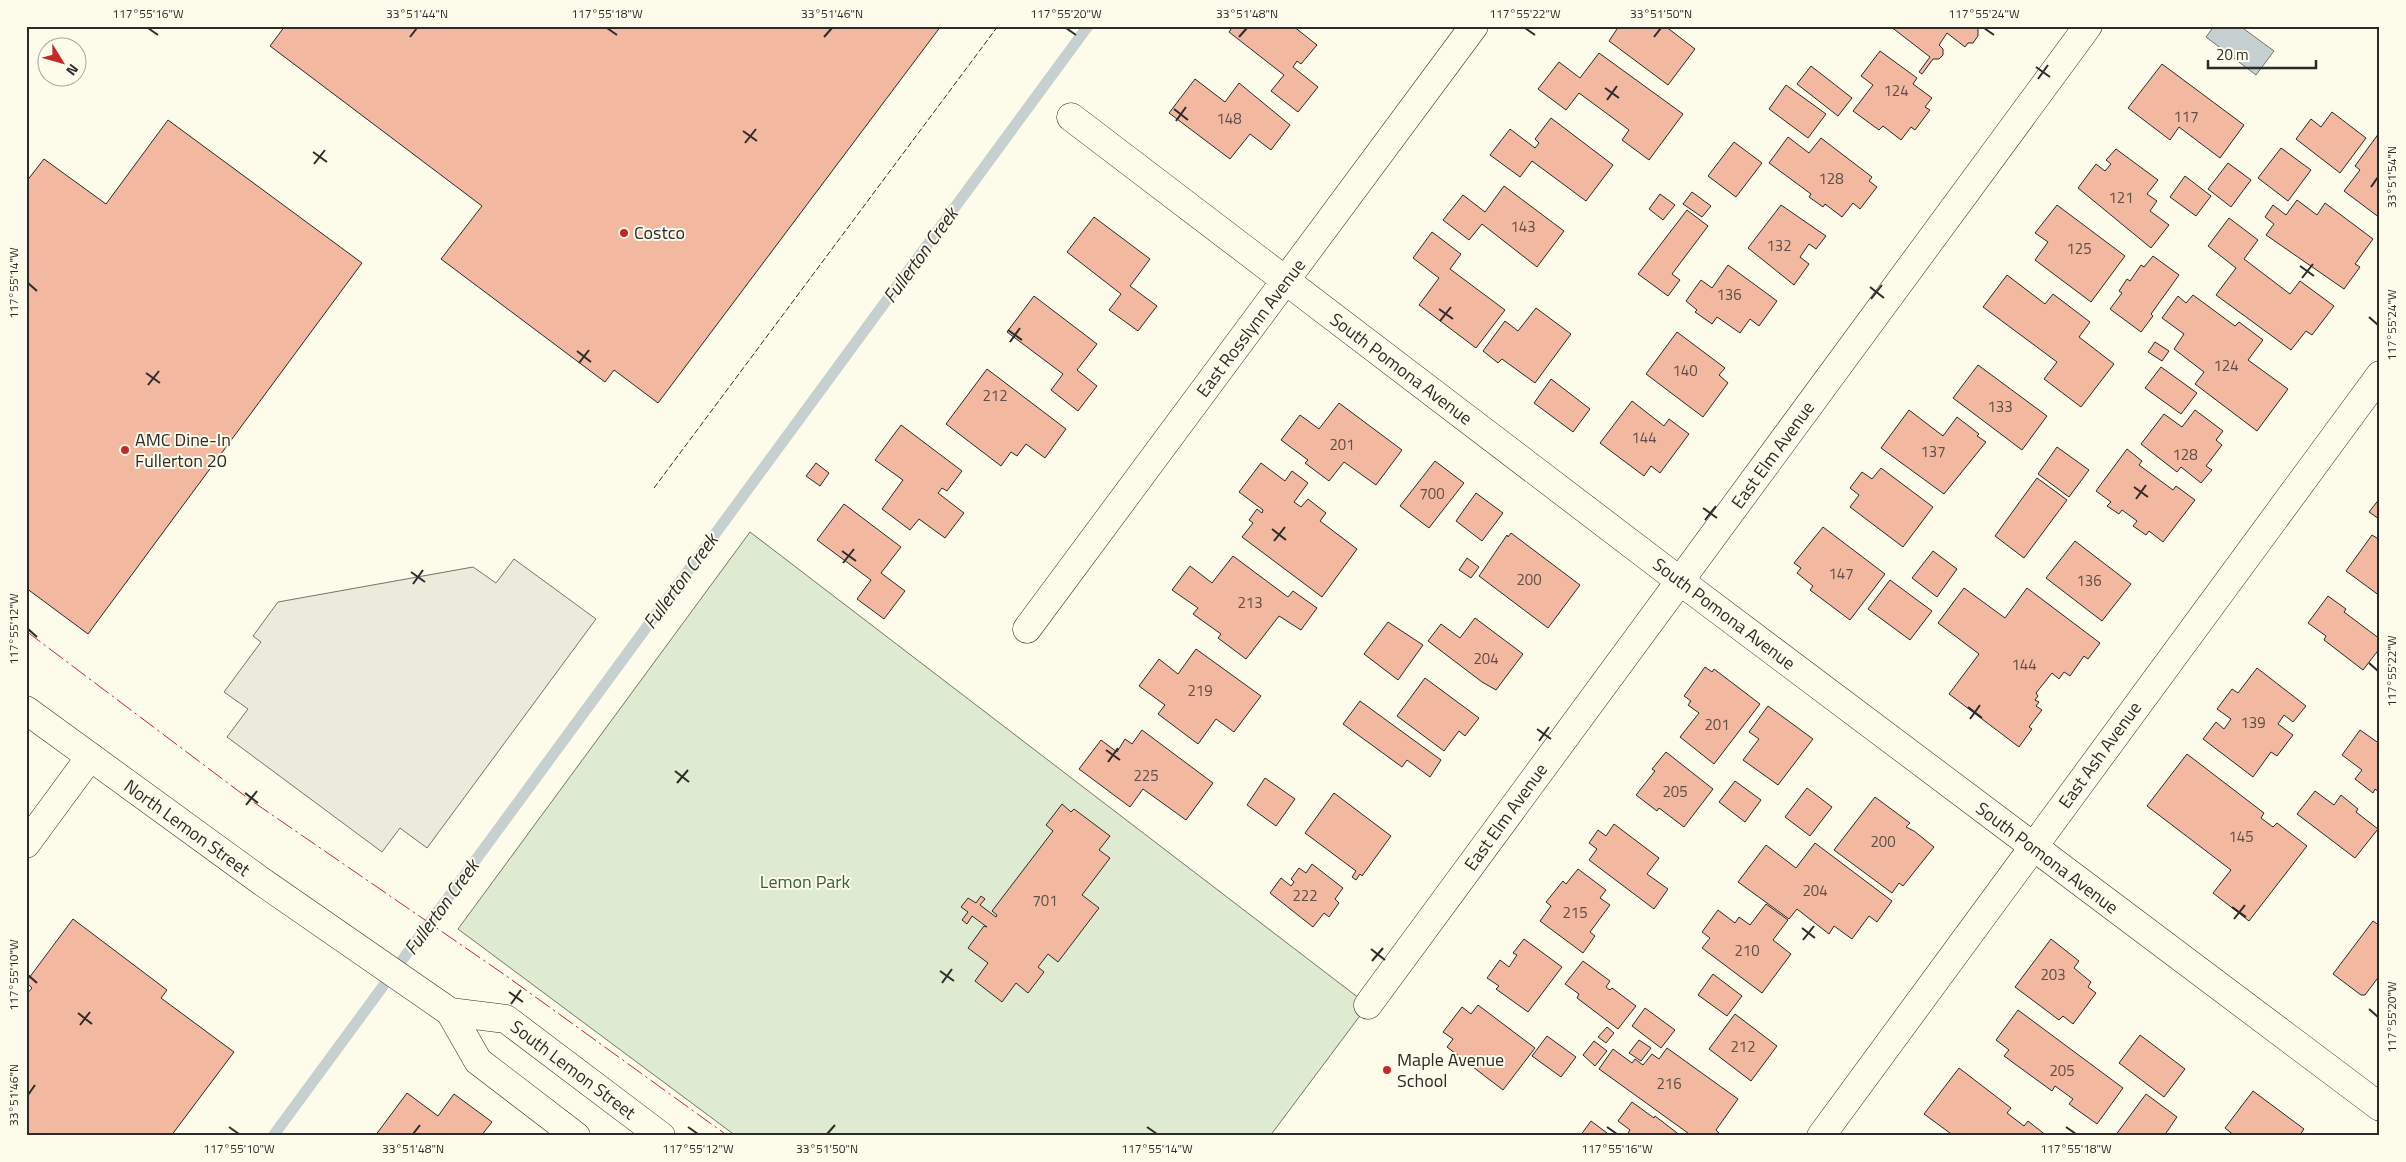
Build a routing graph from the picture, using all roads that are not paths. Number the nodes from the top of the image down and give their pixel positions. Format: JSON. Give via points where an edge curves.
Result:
{"nodes":[{"id":1,"x":1474,"y":26,"type":"edge"},
{"id":2,"x":2088,"y":26,"type":"edge"},
{"id":3,"x":1071,"y":117,"type":"dead end"},
{"id":4,"x":1285,"y":281,"type":"junction"},
{"id":5,"x":2380,"y":375,"type":"edge"},
{"id":6,"x":1680,"y":581,"type":"junction"},
{"id":7,"x":1027,"y":629,"type":"dead end"},
{"id":8,"x":26,"y":710,"type":"edge"},
{"id":9,"x":90,"y":757,"type":"junction"},
{"id":10,"x":26,"y":844,"type":"edge"},
{"id":11,"x":2033,"y":847,"type":"junction"},
{"id":12,"x":349,"y":943,"type":"joint"},
{"id":13,"x":1368,"y":1004,"type":"dead end"},
{"id":14,"x":450,"y":1012,"type":"junction"},
{"id":15,"x":2380,"y":1107,"type":"edge"},
{"id":16,"x":576,"y":1136,"type":"edge"},
{"id":17,"x":662,"y":1136,"type":"edge"},
{"id":18,"x":1821,"y":1136,"type":"edge"}],
"edges":[{"from":1,"to":4,"type":"street","name":"East Rosslynn Avenue"},
{"from":2,"to":6,"type":"street","name":"East Elm Avenue"},
{"from":3,"to":4,"type":"street","name":"South Pomona Avenue"},
{"from":4,"to":6,"type":"street","name":"South Pomona Avenue"},
{"from":4,"to":7,"type":"street","name":"East Rosslynn Avenue"},
{"from":5,"to":11,"type":"street","name":"East Ash Avenue"},
{"from":6,"to":11,"type":"street","name":"South Pomona Avenue"},
{"from":6,"to":13,"type":"street","name":"East Elm Avenue"},
{"from":8,"to":9,"type":"street","name":"North Lemon Street"},
{"from":9,"to":10,"type":"street"},
{"from":9,"to":12,"type":"street","name":"North Lemon Street"},
{"from":11,"to":15,"type":"street","name":"South Pomona Avenue"},
{"from":11,"to":18,"type":"street","name":"East Ash Avenue"},
{"from":12,"to":14,"type":"street","name":"South Lemon Street"},
{"from":14,"to":16,"type":"street","name":"South Lemon Street","via":[[478,1061]]},
{"from":14,"to":17,"type":"street","name":"South Lemon Street","via":[[506,1019]]}]}
